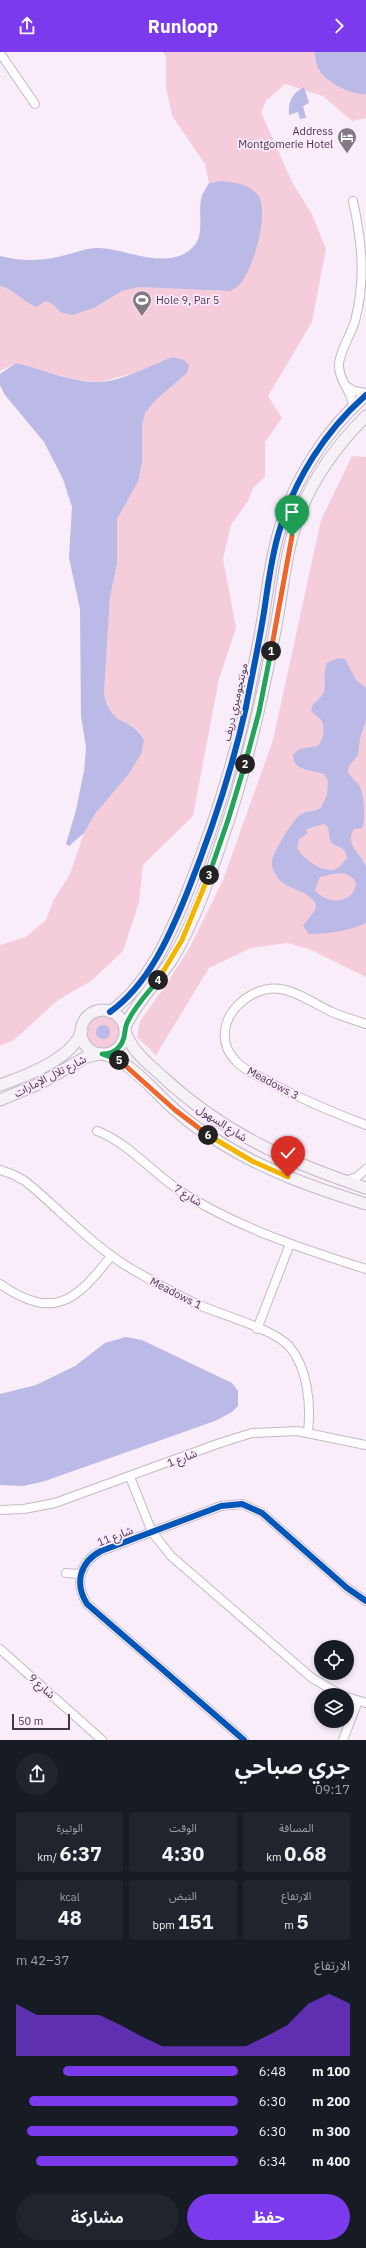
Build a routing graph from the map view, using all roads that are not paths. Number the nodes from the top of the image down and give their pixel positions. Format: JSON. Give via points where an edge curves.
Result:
{"nodes":[{"id":1,"x":0,"y":53,"type":"edge"},
{"id":2,"x":35,"y":104,"type":"dead end"},
{"id":3,"x":353,"y":201,"type":"dead end"},
{"id":4,"x":346,"y":385,"type":"junction"},
{"id":5,"x":366,"y":394,"type":"edge"},
{"id":6,"x":354,"y":406,"type":"junction"},
{"id":7,"x":366,"y":416,"type":"edge"},
{"id":8,"x":110,"y":1012,"type":"junction"},
{"id":9,"x":366,"y":1024,"type":"edge"},
{"id":10,"x":82,"y":1029,"type":"junction"},
{"id":11,"x":125,"y":1029,"type":"junction"},
{"id":12,"x":101,"y":1054,"type":"junction"},
{"id":13,"x":0,"y":1085,"type":"edge"},
{"id":14,"x":0,"y":1100,"type":"edge"},
{"id":15,"x":366,"y":1125,"type":"edge"},
{"id":16,"x":96,"y":1131,"type":"dead end"},
{"id":17,"x":366,"y":1169,"type":"edge"},
{"id":18,"x":0,"y":1170,"type":"edge"},
{"id":19,"x":345,"y":1181,"type":"junction"},
{"id":20,"x":366,"y":1188,"type":"edge"},
{"id":21,"x":366,"y":1204,"type":"edge"},
{"id":22,"x":290,"y":1244,"type":"junction"},
{"id":23,"x":111,"y":1256,"type":"junction"},
{"id":24,"x":366,"y":1269,"type":"edge"},
{"id":25,"x":0,"y":1284,"type":"edge"},
{"id":26,"x":257,"y":1329,"type":"junction"},
{"id":27,"x":308,"y":1432,"type":"junction"},
{"id":28,"x":366,"y":1446,"type":"edge"},
{"id":29,"x":130,"y":1477,"type":"junction"},
{"id":30,"x":0,"y":1510,"type":"edge"},
{"id":31,"x":152,"y":1532,"type":"junction"},
{"id":32,"x":66,"y":1573,"type":"dead end"},
{"id":33,"x":80,"y":1574,"type":"junction"},
{"id":34,"x":366,"y":1601,"type":"edge"},
{"id":35,"x":0,"y":1648,"type":"edge"},
{"id":36,"x":329,"y":1688,"type":"edge"},
{"id":37,"x":362,"y":1702,"type":"edge"},
{"id":38,"x":102,"y":1740,"type":"edge"},
{"id":39,"x":244,"y":1740,"type":"edge"},
{"id":40,"x":344,"y":1740,"type":"edge"}],
"edges":[{"from":1,"to":2,"type":"street"},
{"from":3,"to":4,"type":"street","via":[[360,235],[363,270],[358,310],[339,362],[339,370]]},
{"from":4,"to":5,"type":"street","via":[[354,391]]},
{"from":4,"to":6,"type":"street"},
{"from":5,"to":6,"type":"street","name":"مونتجوميري دريف"},
{"from":6,"to":8,"type":"street","name":"مونتجوميري دريف","via":[[324,441],[289,502],[279,532],[246,708],[215,817],[179,915],[170,935],[146,973],[125,1001]]},
{"from":7,"to":11,"type":"street","via":[[332,456],[302,508],[292,536],[259,712],[228,820],[195,912],[182,940],[171,961]]},
{"from":8,"to":10,"type":"street","via":[[104,1010],[92,1014]]},
{"from":8,"to":11,"type":"street","via":[[119,1017]]},
{"from":9,"to":15,"type":"street","name":"Meadows 3","via":[[332,1012],[288,990],[276,989],[251,995],[241,1003],[228,1019],[224,1039],[235,1061],[245,1069],[303,1099]]},
{"from":10,"to":12,"type":"street","via":[[86,1045]]},
{"from":10,"to":13,"type":"street","name":"شارع تلال الإمارات","via":[[76,1043],[65,1054]]},
{"from":11,"to":12,"type":"street","via":[[119,1048],[114,1052]]},
{"from":11,"to":19,"type":"street","name":"شارع السهول","via":[[130,1044],[139,1055],[187,1100],[210,1117],[260,1146]]},
{"from":12,"to":14,"type":"street","name":"شارع تلال الإمارات","via":[[86,1057],[41,1083]]},
{"from":12,"to":21,"type":"street","name":"شارع السهول","via":[[124,1063],[175,1110],[225,1146],[286,1176]]},
{"from":16,"to":22,"type":"street","name":"شارع 7","via":[[116,1140],[167,1182],[199,1202]]},
{"from":17,"to":19,"type":"street","via":[[358,1177]]},
{"from":18,"to":23,"type":"street","name":"Meadows 1","via":[[25,1181]]},
{"from":19,"to":20,"type":"street","name":"شارع السهول"},
{"from":22,"to":24,"type":"street","name":"شارع 7"},
{"from":22,"to":26,"type":"street"},
{"from":23,"to":25,"type":"street","via":[[85,1288],[76,1295],[55,1303],[33,1302]]},
{"from":23,"to":26,"type":"street","name":"Meadows 1","via":[[188,1300]]},
{"from":26,"to":27,"type":"street","name":"Meadows 1","via":[[281,1340],[297,1359],[309,1398]]},
{"from":27,"to":28,"type":"street","name":"شارع 1"},
{"from":27,"to":29,"type":"street","name":"شارع 1","via":[[252,1433]]},
{"from":29,"to":30,"type":"street","name":"شارع 1","via":[[49,1505]]},
{"from":29,"to":31,"type":"street"},
{"from":31,"to":33,"type":"street","name":"شارع 11","via":[[94,1555]]},
{"from":31,"to":34,"type":"street","name":"شارع 11","via":[[221,1506],[249,1506],[262,1513],[347,1588]]},
{"from":31,"to":36,"type":"street","via":[[170,1556],[189,1573],[312,1678]]},
{"from":32,"to":33,"type":"street"},
{"from":33,"to":39,"type":"street","via":[[80,1590],[87,1604]]},
{"from":35,"to":38,"type":"street","name":"شارع 9"},
{"from":37,"to":40,"type":"street"}]}
